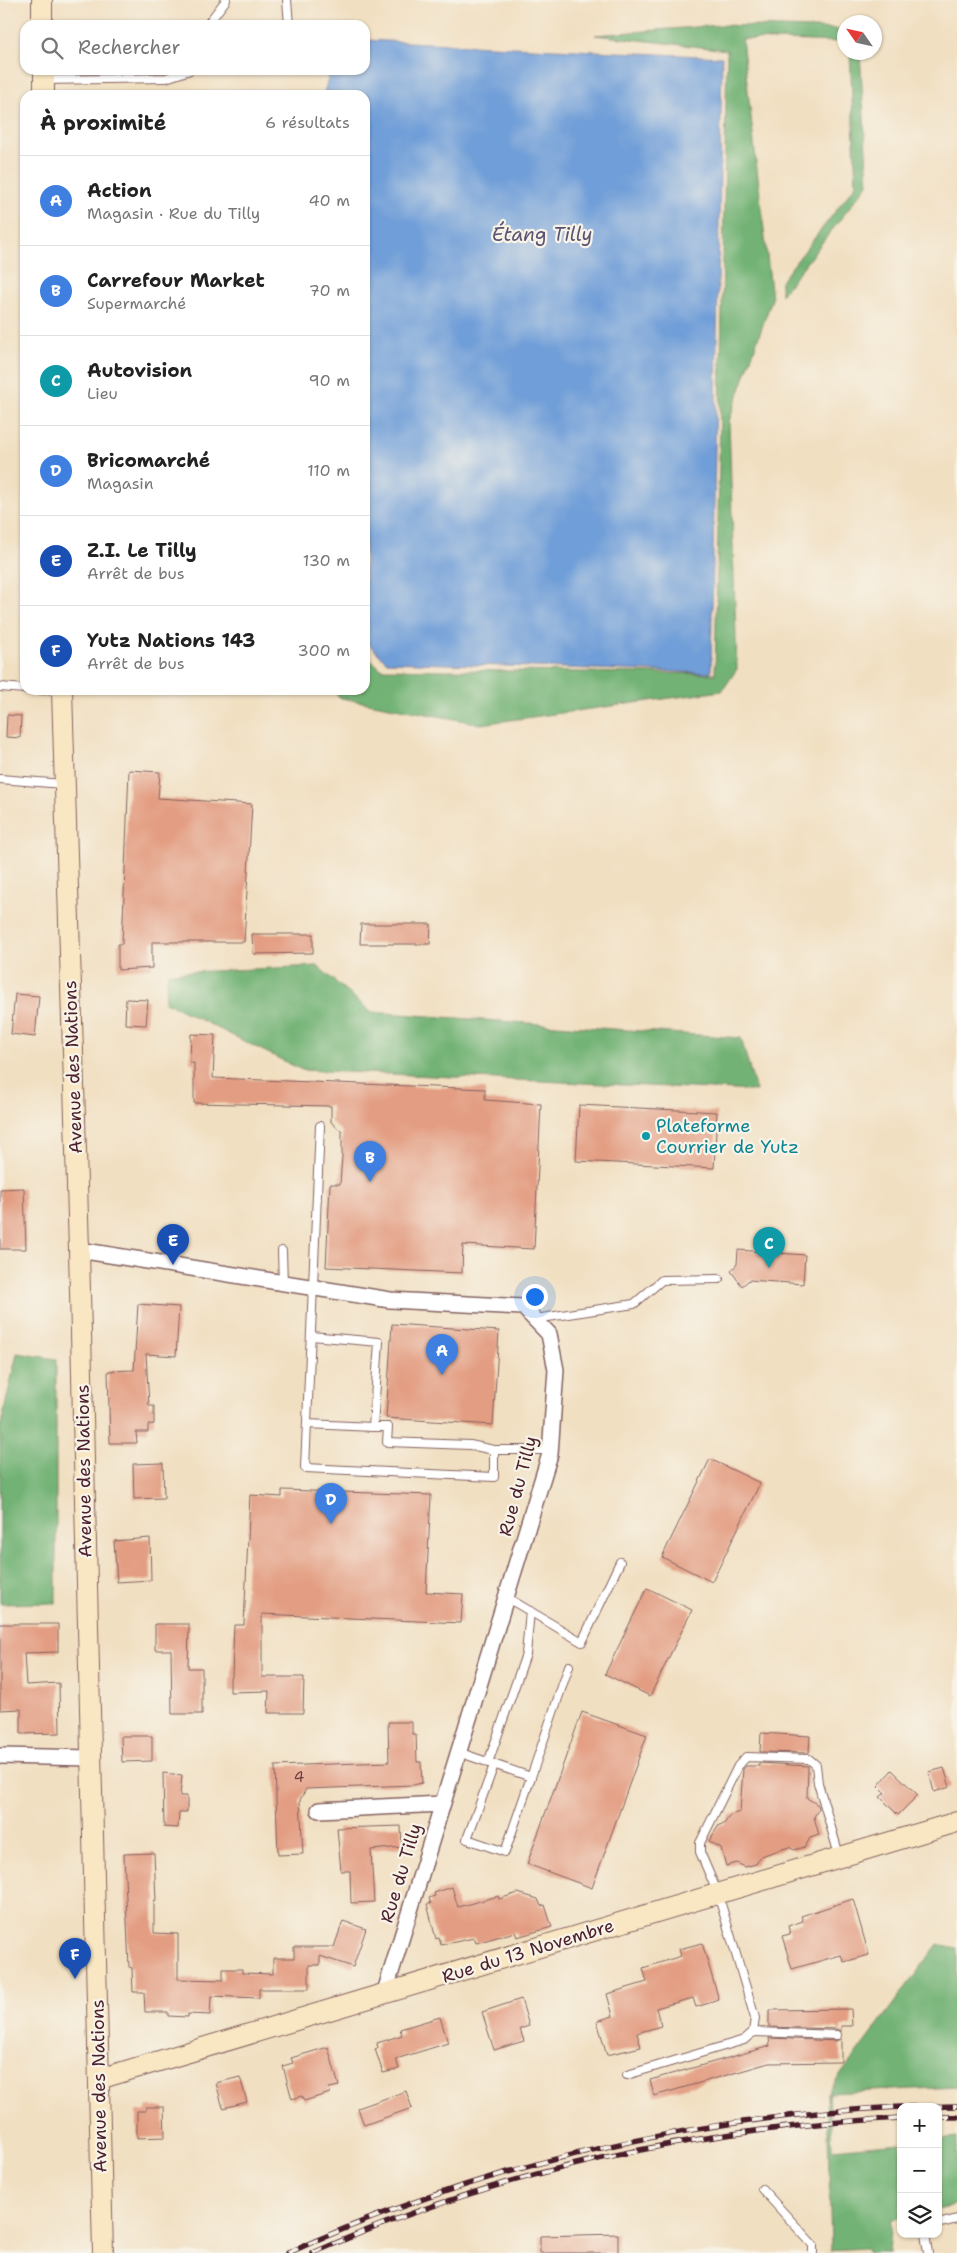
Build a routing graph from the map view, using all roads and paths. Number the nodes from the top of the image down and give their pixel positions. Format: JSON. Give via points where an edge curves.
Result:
{"nodes":[{"id":1,"x":42,"y":0,"type":"edge"},
{"id":2,"x":226,"y":0,"type":"edge"},
{"id":3,"x":286,"y":0,"type":"edge"},
{"id":4,"x":42,"y":20,"type":"edge"},
{"id":5,"x":211,"y":20,"type":"edge"},
{"id":6,"x":288,"y":20,"type":"edge"},
{"id":7,"x":168,"y":75,"type":"edge"},
{"id":8,"x":175,"y":75,"type":"edge"},
{"id":9,"x":166,"y":78,"type":"junction"},
{"id":10,"x":44,"y":82,"type":"edge"},
{"id":11,"x":0,"y":688,"type":"edge"},
{"id":12,"x":20,"y":689,"type":"edge"},
{"id":13,"x":62,"y":695,"type":"edge"},
{"id":14,"x":0,"y":779,"type":"edge"},
{"id":15,"x":65,"y":784,"type":"junction"},
{"id":16,"x":320,"y":1126,"type":"dead end"},
{"id":17,"x":79,"y":1250,"type":"junction"},
{"id":18,"x":282,"y":1251,"type":"dead end"},
{"id":19,"x":719,"y":1279,"type":"dead end"},
{"id":20,"x":284,"y":1284,"type":"junction"},
{"id":21,"x":314,"y":1288,"type":"junction"},
{"id":22,"x":535,"y":1319,"type":"junction"},
{"id":23,"x":312,"y":1336,"type":"junction"},
{"id":24,"x":307,"y":1424,"type":"junction"},
{"id":25,"x":373,"y":1427,"type":"junction"},
{"id":26,"x":494,"y":1450,"type":"junction"},
{"id":27,"x":550,"y":1450,"type":"junction"},
{"id":28,"x":620,"y":1562,"type":"dead end"},
{"id":29,"x":506,"y":1597,"type":"junction"},
{"id":30,"x":530,"y":1611,"type":"junction"},
{"id":31,"x":569,"y":1666,"type":"dead end"},
{"id":32,"x":458,"y":1752,"type":"junction"},
{"id":33,"x":0,"y":1756,"type":"edge"},
{"id":34,"x":91,"y":1758,"type":"junction"},
{"id":35,"x":491,"y":1764,"type":"junction"},
{"id":36,"x":531,"y":1777,"type":"junction"},
{"id":37,"x":442,"y":1804,"type":"junction"},
{"id":38,"x":319,"y":1810,"type":"dead end"},
{"id":39,"x":957,"y":1822,"type":"edge"},
{"id":40,"x":840,"y":1857,"type":"junction"},
{"id":41,"x":718,"y":1894,"type":"junction"},
{"id":42,"x":384,"y":1995,"type":"junction"},
{"id":43,"x":752,"y":2032,"type":"junction"},
{"id":44,"x":837,"y":2035,"type":"dead end"},
{"id":45,"x":627,"y":2075,"type":"dead end"},
{"id":46,"x":99,"y":2079,"type":"junction"},
{"id":47,"x":762,"y":2190,"type":"dead end"},
{"id":48,"x":957,"y":2219,"type":"edge"},
{"id":49,"x":942,"y":2223,"type":"edge"},
{"id":50,"x":926,"y":2238,"type":"edge"},
{"id":51,"x":104,"y":2253,"type":"edge"},
{"id":52,"x":812,"y":2253,"type":"edge"},
{"id":53,"x":928,"y":2253,"type":"edge"}],
"edges":[{"from":1,"to":4,"type":"main road"},
{"from":2,"to":5,"type":"lane"},
{"from":3,"to":6,"type":"lane"},
{"from":7,"to":9,"type":"lane"},
{"from":8,"to":9,"type":"lane"},
{"from":9,"to":10,"type":"lane"},
{"from":11,"to":12,"type":"lane"},
{"from":13,"to":15,"type":"main road","name":"Avenue des Nations"},
{"from":14,"to":15,"type":"lane"},
{"from":15,"to":17,"type":"main road","name":"Avenue des Nations"},
{"from":16,"to":21,"type":"lane"},
{"from":17,"to":20,"type":"street","name":"Rue du Tilly"},
{"from":17,"to":34,"type":"main road","name":"Avenue des Nations"},
{"from":18,"to":20,"type":"lane"},
{"from":19,"to":22,"type":"lane","via":[[662,1280],[634,1304]]},
{"from":20,"to":21,"type":"street","name":"Rue du Tilly"},
{"from":21,"to":22,"type":"street","name":"Rue du Tilly","via":[[390,1300],[523,1307]]},
{"from":21,"to":23,"type":"lane"},
{"from":22,"to":27,"type":"street","name":"Rue du Tilly","via":[[549,1334],[556,1370]]},
{"from":23,"to":24,"type":"lane"},
{"from":23,"to":25,"type":"lane","via":[[379,1342]]},
{"from":24,"to":25,"type":"lane"},
{"from":24,"to":26,"type":"lane","via":[[304,1468],[494,1476]]},
{"from":25,"to":26,"type":"lane","via":[[388,1427],[387,1442],[470,1445]]},
{"from":26,"to":27,"type":"lane"},
{"from":27,"to":29,"type":"street","name":"Rue du Tilly"},
{"from":28,"to":30,"type":"lane","via":[[582,1642]]},
{"from":29,"to":30,"type":"lane"},
{"from":29,"to":32,"type":"street","name":"Rue du Tilly"},
{"from":30,"to":35,"type":"lane","via":[[526,1654]]},
{"from":31,"to":36,"type":"lane"},
{"from":32,"to":35,"type":"lane"},
{"from":32,"to":37,"type":"street","name":"Rue du Tilly"},
{"from":33,"to":34,"type":"street"},
{"from":34,"to":46,"type":"main road","name":"Avenue des Nations"},
{"from":35,"to":36,"type":"lane"},
{"from":35,"to":36,"type":"lane","via":[[468,1840],[505,1852]]},
{"from":37,"to":38,"type":"street"},
{"from":37,"to":42,"type":"street","name":"Rue du Tilly"},
{"from":39,"to":40,"type":"main road","name":"Rue du 13 Novembre"},
{"from":40,"to":41,"type":"main road","name":"Rue du 13 Novembre"},
{"from":40,"to":41,"type":"lane","via":[[816,1766],[810,1759],[746,1757],[738,1766],[700,1843],[700,1852]]},
{"from":41,"to":42,"type":"main road","name":"Rue du 13 Novembre"},
{"from":41,"to":43,"type":"lane","via":[[755,2018]]},
{"from":42,"to":46,"type":"main road","name":"Rue du 13 Novembre"},
{"from":43,"to":44,"type":"lane"},
{"from":43,"to":45,"type":"lane","via":[[744,2040]]},
{"from":46,"to":51,"type":"main road","name":"Avenue des Nations"},
{"from":47,"to":52,"type":"lane","via":[[813,2245]]},
{"from":48,"to":49,"type":"lane"},
{"from":50,"to":53,"type":"lane"}]}
